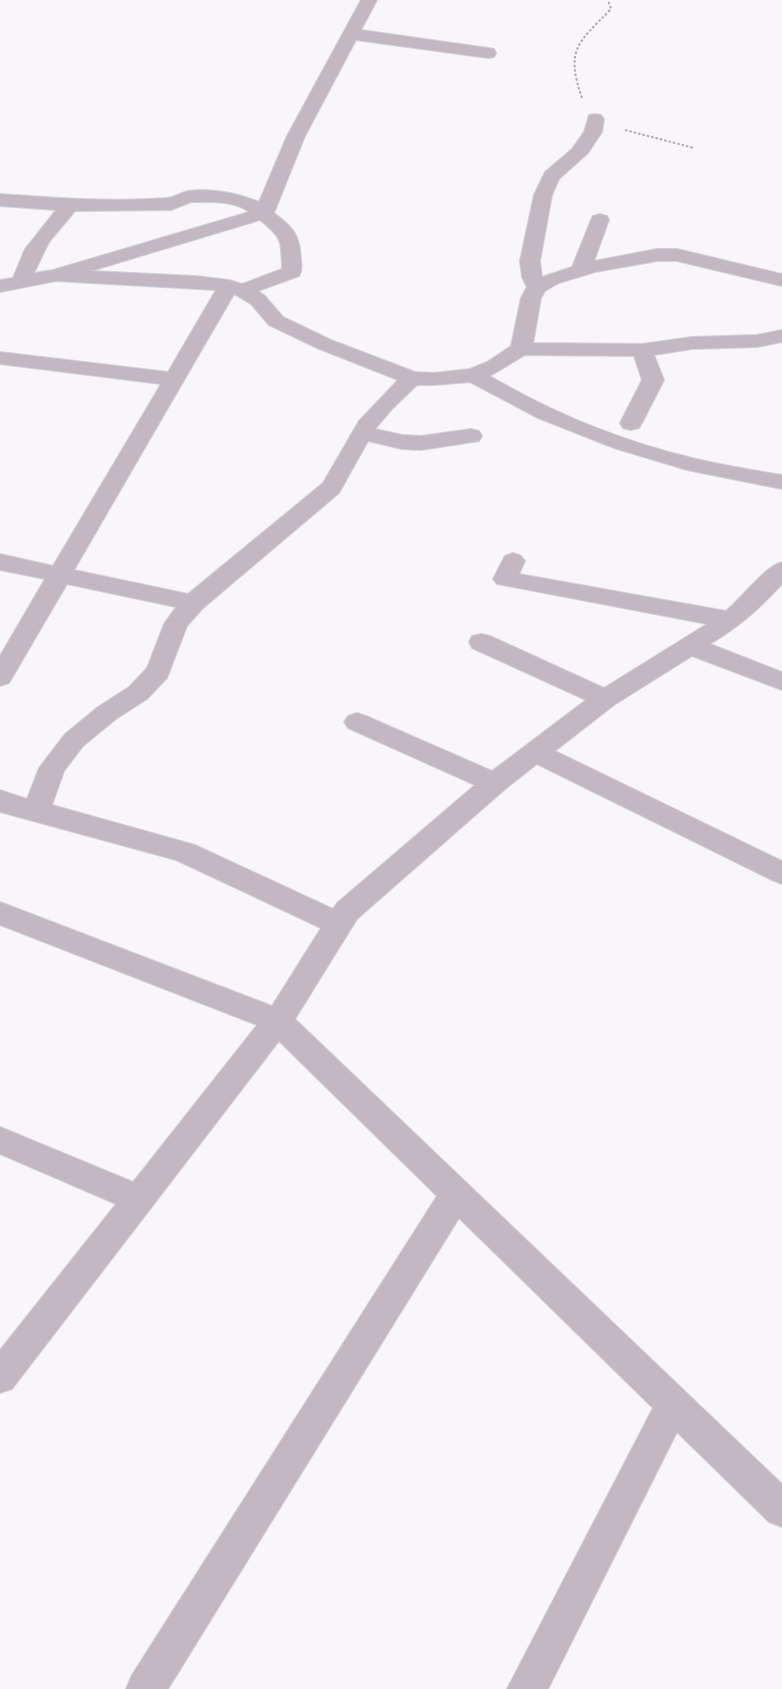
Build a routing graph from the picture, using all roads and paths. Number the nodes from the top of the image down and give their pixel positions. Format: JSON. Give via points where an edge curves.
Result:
{"nodes":[{"id":1,"x":369,"y":0,"type":"edge"},
{"id":2,"x":608,"y":0,"type":"edge"},
{"id":3,"x":351,"y":34,"type":"junction"},
{"id":4,"x":488,"y":53,"type":"dead end"},
{"id":5,"x":595,"y":119,"type":"junction"},
{"id":6,"x":694,"y":148,"type":"dead end"},
{"id":7,"x":0,"y":200,"type":"edge"},
{"id":8,"x":70,"y":204,"type":"junction"},
{"id":9,"x":264,"y":213,"type":"junction"},
{"id":10,"x":600,"y":220,"type":"dead end"},
{"id":11,"x":580,"y":271,"type":"junction"},
{"id":12,"x":56,"y":275,"type":"junction"},
{"id":13,"x":22,"y":280,"type":"junction"},
{"id":14,"x":782,"y":280,"type":"edge"},
{"id":15,"x":0,"y":286,"type":"edge"},
{"id":16,"x":537,"y":287,"type":"junction"},
{"id":17,"x":236,"y":288,"type":"junction"},
{"id":18,"x":782,"y":336,"type":"edge"},
{"id":19,"x":520,"y":349,"type":"junction"},
{"id":20,"x":642,"y":350,"type":"junction"},
{"id":21,"x":3,"y":363,"type":"edge"},
{"id":22,"x":474,"y":375,"type":"junction"},
{"id":23,"x":412,"y":378,"type":"junction"},
{"id":24,"x":174,"y":379,"type":"junction"},
{"id":25,"x":631,"y":423,"type":"dead end"},
{"id":26,"x":362,"y":433,"type":"junction"},
{"id":27,"x":470,"y":436,"type":"dead end"},
{"id":28,"x":782,"y":482,"type":"edge"},
{"id":29,"x":513,"y":561,"type":"dead end"},
{"id":30,"x":0,"y":562,"type":"edge"},
{"id":31,"x":60,"y":574,"type":"junction"},
{"id":32,"x":780,"y":574,"type":"edge"},
{"id":33,"x":193,"y":603,"type":"junction"},
{"id":34,"x":731,"y":620,"type":"junction"},
{"id":35,"x":481,"y":642,"type":"dead end"},
{"id":36,"x":690,"y":646,"type":"junction"},
{"id":37,"x":0,"y":677,"type":"edge"},
{"id":38,"x":782,"y":681,"type":"edge"},
{"id":39,"x":605,"y":699,"type":"junction"},
{"id":40,"x":357,"y":722,"type":"dead end"},
{"id":41,"x":535,"y":752,"type":"junction"},
{"id":42,"x":495,"y":783,"type":"junction"},
{"id":43,"x":0,"y":800,"type":"edge"},
{"id":44,"x":36,"y":811,"type":"junction"},
{"id":45,"x":782,"y":873,"type":"edge"},
{"id":46,"x":0,"y":913,"type":"edge"},
{"id":47,"x":338,"y":924,"type":"junction"},
{"id":48,"x":278,"y":1021,"type":"junction"},
{"id":49,"x":0,"y":1140,"type":"edge"},
{"id":50,"x":456,"y":1194,"type":"junction"},
{"id":51,"x":139,"y":1199,"type":"junction"},
{"id":52,"x":0,"y":1376,"type":"edge"},
{"id":53,"x":673,"y":1404,"type":"junction"},
{"id":54,"x":782,"y":1509,"type":"edge"},
{"id":55,"x":146,"y":1689,"type":"edge"},
{"id":56,"x":527,"y":1689,"type":"edge"}],
"edges":[{"from":1,"to":3,"type":"street"},
{"from":2,"to":5,"type":"path","via":[[611,9],[581,39],[572,58],[574,77]]},
{"from":3,"to":4,"type":"street"},
{"from":3,"to":9,"type":"street","via":[[296,136]]},
{"from":5,"to":6,"type":"path","via":[[606,125]]},
{"from":5,"to":16,"type":"street","via":[[593,132],[579,153],[551,176],[543,195],[530,261]]},
{"from":7,"to":8,"type":"street"},
{"from":8,"to":9,"type":"street","via":[[171,204],[188,197],[209,196],[233,199]]},
{"from":8,"to":13,"type":"street","via":[[48,230],[25,267]]},
{"from":9,"to":12,"type":"street"},
{"from":9,"to":17,"type":"street","via":[[284,230],[291,242],[292,272]]},
{"from":10,"to":11,"type":"street"},
{"from":11,"to":14,"type":"street","via":[[657,255],[677,255]]},
{"from":11,"to":16,"type":"street"},
{"from":12,"to":13,"type":"street"},
{"from":12,"to":17,"type":"street","via":[[194,282]]},
{"from":13,"to":15,"type":"street"},
{"from":16,"to":19,"type":"street","via":[[531,298]]},
{"from":17,"to":23,"type":"street","via":[[258,300],[276,321],[324,344]]},
{"from":17,"to":24,"type":"street"},
{"from":18,"to":20,"type":"street"},
{"from":19,"to":20,"type":"street"},
{"from":19,"to":22,"type":"street"},
{"from":20,"to":25,"type":"street","via":[[653,380]]},
{"from":21,"to":24,"type":"street"},
{"from":22,"to":23,"type":"street"},
{"from":22,"to":28,"type":"street","via":[[498,391],[624,444],[676,460]]},
{"from":23,"to":26,"type":"street","via":[[376,413]]},
{"from":24,"to":31,"type":"street"},
{"from":26,"to":27,"type":"street","via":[[421,443]]},
{"from":26,"to":33,"type":"street","via":[[331,488]]},
{"from":29,"to":34,"type":"street","via":[[506,579]]},
{"from":30,"to":31,"type":"street"},
{"from":31,"to":33,"type":"street"},
{"from":31,"to":37,"type":"street"},
{"from":32,"to":34,"type":"street"},
{"from":33,"to":44,"type":"street","via":[[176,624],[158,672],[138,693],[74,740],[52,768]]},
{"from":34,"to":36,"type":"street"},
{"from":35,"to":39,"type":"street"},
{"from":36,"to":38,"type":"street"},
{"from":36,"to":39,"type":"street"},
{"from":39,"to":41,"type":"street"},
{"from":40,"to":42,"type":"street"},
{"from":41,"to":42,"type":"street"},
{"from":41,"to":45,"type":"street"},
{"from":42,"to":47,"type":"street","via":[[347,911]]},
{"from":43,"to":44,"type":"street"},
{"from":44,"to":47,"type":"street","via":[[184,852]]},
{"from":46,"to":48,"type":"street"},
{"from":47,"to":48,"type":"street"},
{"from":48,"to":50,"type":"street"},
{"from":48,"to":51,"type":"street"},
{"from":49,"to":51,"type":"street"},
{"from":50,"to":53,"type":"street"},
{"from":50,"to":55,"type":"street"},
{"from":51,"to":52,"type":"street"},
{"from":53,"to":54,"type":"street"},
{"from":53,"to":56,"type":"street"}]}
